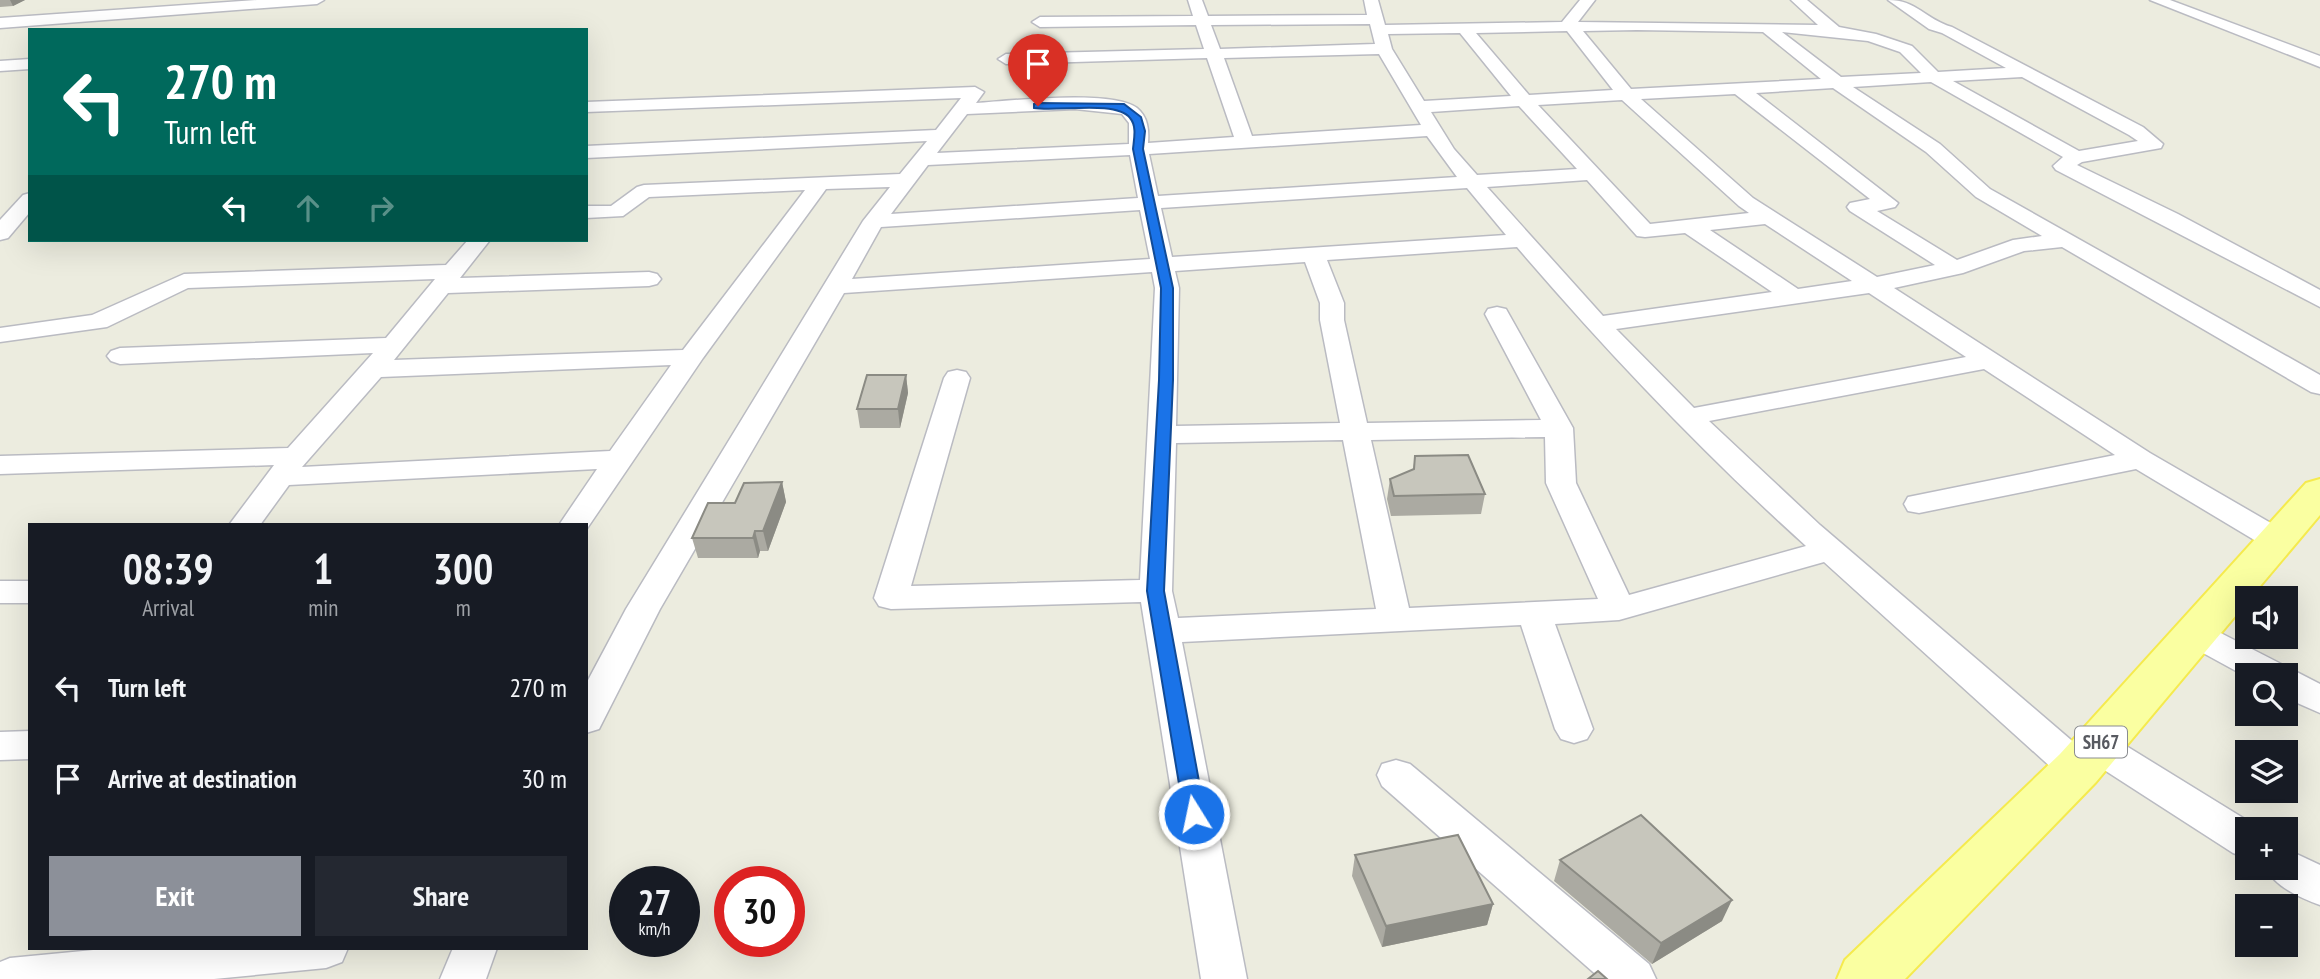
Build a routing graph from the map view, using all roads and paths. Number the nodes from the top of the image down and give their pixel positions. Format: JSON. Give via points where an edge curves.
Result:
{"nodes":[{"id":1,"x":317,"y":0,"type":"edge"},
{"id":2,"x":1057,"y":0,"type":"edge"},
{"id":3,"x":1195,"y":0,"type":"edge"},
{"id":4,"x":1588,"y":0,"type":"edge"},
{"id":5,"x":1798,"y":0,"type":"edge"},
{"id":6,"x":1895,"y":0,"type":"edge"},
{"id":7,"x":2157,"y":0,"type":"edge"},
{"id":8,"x":1312,"y":20,"type":"junction"},
{"id":9,"x":1203,"y":21,"type":"junction"},
{"id":10,"x":0,"y":23,"type":"edge"},
{"id":11,"x":1378,"y":25,"type":"edge"},
{"id":12,"x":1934,"y":26,"type":"junction"},
{"id":13,"x":1572,"y":27,"type":"junction"},
{"id":14,"x":1767,"y":28,"type":"junction"},
{"id":15,"x":1464,"y":29,"type":"junction"},
{"id":16,"x":1833,"y":31,"type":"junction"},
{"id":17,"x":1032,"y":33,"type":"junction"},
{"id":18,"x":1871,"y":37,"type":"junction"},
{"id":19,"x":1325,"y":50,"type":"junction"},
{"id":20,"x":1215,"y":53,"type":"junction"},
{"id":21,"x":2320,"y":62,"type":"edge"},
{"id":22,"x":28,"y":64,"type":"edge"},
{"id":23,"x":0,"y":66,"type":"edge"},
{"id":24,"x":2023,"y":72,"type":"junction"},
{"id":25,"x":1935,"y":78,"type":"junction"},
{"id":26,"x":1837,"y":83,"type":"junction"},
{"id":27,"x":1740,"y":89,"type":"junction"},
{"id":28,"x":973,"y":95,"type":"junction"},
{"id":29,"x":1626,"y":95,"type":"junction"},
{"id":30,"x":1524,"y":101,"type":"junction"},
{"id":31,"x":588,"y":107,"type":"edge"},
{"id":32,"x":1425,"y":118,"type":"junction"},
{"id":33,"x":940,"y":135,"type":"junction"},
{"id":34,"x":1245,"y":142,"type":"junction"},
{"id":35,"x":1138,"y":149,"type":"junction"},
{"id":36,"x":588,"y":152,"type":"edge"},
{"id":37,"x":2076,"y":157,"type":"junction"},
{"id":38,"x":921,"y":160,"type":"junction"},
{"id":39,"x":1592,"y":174,"type":"junction"},
{"id":40,"x":905,"y":180,"type":"junction"},
{"id":41,"x":1473,"y":183,"type":"junction"},
{"id":42,"x":820,"y":184,"type":"junction"},
{"id":43,"x":23,"y":195,"type":"edge"},
{"id":44,"x":1149,"y":204,"type":"junction"},
{"id":45,"x":588,"y":212,"type":"edge"},
{"id":46,"x":1770,"y":217,"type":"junction"},
{"id":47,"x":874,"y":221,"type":"junction"},
{"id":48,"x":1689,"y":226,"type":"junction"},
{"id":49,"x":0,"y":233,"type":"edge"},
{"id":50,"x":1523,"y":240,"type":"junction"},
{"id":51,"x":2066,"y":240,"type":"junction"},
{"id":52,"x":477,"y":242,"type":"edge"},
{"id":53,"x":1314,"y":254,"type":"junction"},
{"id":54,"x":1162,"y":265,"type":"junction"},
{"id":55,"x":1955,"y":268,"type":"junction"},
{"id":56,"x":447,"y":279,"type":"junction"},
{"id":57,"x":649,"y":279,"type":"dead end"},
{"id":58,"x":1874,"y":285,"type":"junction"},
{"id":59,"x":836,"y":287,"type":"junction"},
{"id":60,"x":1793,"y":296,"type":"junction"},
{"id":61,"x":2320,"y":300,"type":"edge"},
{"id":62,"x":1497,"y":314,"type":"dead end"},
{"id":63,"x":1597,"y":324,"type":"junction"},
{"id":64,"x":6,"y":338,"type":"edge"},
{"id":65,"x":393,"y":345,"type":"junction"},
{"id":66,"x":120,"y":356,"type":"dead end"},
{"id":67,"x":689,"y":356,"type":"junction"},
{"id":68,"x":1989,"y":360,"type":"junction"},
{"id":69,"x":374,"y":369,"type":"junction"},
{"id":70,"x":957,"y":378,"type":"dead end"},
{"id":71,"x":2320,"y":386,"type":"edge"},
{"id":72,"x":1689,"y":418,"type":"junction"},
{"id":73,"x":1559,"y":428,"type":"junction"},
{"id":74,"x":1356,"y":431,"type":"junction"},
{"id":75,"x":1163,"y":435,"type":"junction"},
{"id":76,"x":2140,"y":458,"type":"junction"},
{"id":77,"x":618,"y":459,"type":"junction"},
{"id":78,"x":0,"y":465,"type":"edge"},
{"id":79,"x":288,"y":466,"type":"junction"},
{"id":80,"x":2320,"y":491,"type":"edge"},
{"id":81,"x":1919,"y":504,"type":"dead end"},
{"id":82,"x":245,"y":523,"type":"edge"},
{"id":83,"x":575,"y":523,"type":"edge"},
{"id":84,"x":2277,"y":540,"type":"junction"},
{"id":85,"x":1829,"y":550,"type":"junction"},
{"id":86,"x":1156,"y":591,"type":"junction"},
{"id":87,"x":0,"y":592,"type":"edge"},
{"id":88,"x":28,"y":592,"type":"edge"},
{"id":89,"x":1619,"y":610,"type":"junction"},
{"id":90,"x":1534,"y":613,"type":"junction"},
{"id":91,"x":1395,"y":620,"type":"junction"},
{"id":92,"x":1163,"y":631,"type":"junction"},
{"id":93,"x":2195,"y":634,"type":"junction"},
{"id":94,"x":2250,"y":663,"type":"edge"},
{"id":95,"x":2298,"y":688,"type":"edge"},
{"id":96,"x":2320,"y":700,"type":"edge"},
{"id":97,"x":588,"y":715,"type":"edge"},
{"id":98,"x":1573,"y":729,"type":"dead end"},
{"id":99,"x":28,"y":745,"type":"edge"},
{"id":100,"x":0,"y":746,"type":"edge"},
{"id":101,"x":2088,"y":757,"type":"junction"},
{"id":102,"x":1396,"y":775,"type":"dead end"},
{"id":103,"x":2235,"y":835,"type":"edge"},
{"id":104,"x":2298,"y":873,"type":"edge"},
{"id":105,"x":2320,"y":887,"type":"edge"},
{"id":106,"x":306,"y":950,"type":"edge"},
{"id":107,"x":474,"y":950,"type":"edge"},
{"id":108,"x":10,"y":979,"type":"edge"},
{"id":109,"x":463,"y":979,"type":"edge"},
{"id":110,"x":1224,"y":979,"type":"edge"},
{"id":111,"x":1633,"y":979,"type":"edge"},
{"id":112,"x":1866,"y":979,"type":"edge"}],
"edges":[{"from":1,"to":10,"type":"street"},
{"from":2,"to":17,"type":"street"},
{"from":3,"to":9,"type":"street"},
{"from":4,"to":13,"type":"street","via":[[1569,23]]},
{"from":5,"to":16,"type":"street"},
{"from":6,"to":12,"type":"street"},
{"from":7,"to":21,"type":"street"},
{"from":8,"to":9,"type":"street"},
{"from":8,"to":11,"type":"street"},
{"from":8,"to":19,"type":"street"},
{"from":9,"to":17,"type":"street"},
{"from":9,"to":20,"type":"street"},
{"from":11,"to":15,"type":"street"},
{"from":11,"to":19,"type":"street"},
{"from":11,"to":32,"type":"street"},
{"from":12,"to":18,"type":"street","via":[[1874,29]]},
{"from":12,"to":24,"type":"street"},
{"from":13,"to":14,"type":"street"},
{"from":13,"to":15,"type":"street"},
{"from":13,"to":29,"type":"street"},
{"from":14,"to":16,"type":"street"},
{"from":14,"to":26,"type":"street"},
{"from":15,"to":30,"type":"street"},
{"from":16,"to":18,"type":"street"},
{"from":17,"to":20,"type":"street","via":[[1016,54],[1002,63]]},
{"from":18,"to":25,"type":"street","via":[[1906,49]]},
{"from":19,"to":20,"type":"street"},
{"from":20,"to":34,"type":"street"},
{"from":22,"to":23,"type":"street"},
{"from":24,"to":25,"type":"street"},
{"from":24,"to":37,"type":"street","via":[[2154,144]]},
{"from":25,"to":26,"type":"street"},
{"from":25,"to":37,"type":"street"},
{"from":26,"to":27,"type":"street"},
{"from":26,"to":51,"type":"street","via":[[1934,148],[1983,192]]},
{"from":27,"to":29,"type":"street"},
{"from":27,"to":55,"type":"street","via":[[1888,203],[1857,207]]},
{"from":28,"to":31,"type":"street"},
{"from":28,"to":33,"type":"street"},
{"from":28,"to":35,"type":"street","via":[[1121,106],[1136,117]]},
{"from":29,"to":30,"type":"street"},
{"from":29,"to":46,"type":"street","via":[[1746,202]]},
{"from":30,"to":32,"type":"street"},
{"from":30,"to":39,"type":"street"},
{"from":32,"to":34,"type":"street"},
{"from":32,"to":41,"type":"street"},
{"from":33,"to":36,"type":"street"},
{"from":33,"to":38,"type":"street"},
{"from":34,"to":35,"type":"street"},
{"from":35,"to":38,"type":"street"},
{"from":35,"to":44,"type":"street"},
{"from":37,"to":61,"type":"street","via":[[2063,166]]},
{"from":38,"to":40,"type":"street"},
{"from":39,"to":41,"type":"street"},
{"from":39,"to":48,"type":"street","via":[[1645,231]]},
{"from":40,"to":42,"type":"street"},
{"from":40,"to":47,"type":"street"},
{"from":41,"to":44,"type":"street"},
{"from":41,"to":50,"type":"street"},
{"from":42,"to":45,"type":"street","via":[[644,191],[616,212]]},
{"from":42,"to":67,"type":"street"},
{"from":43,"to":49,"type":"street"},
{"from":44,"to":47,"type":"street"},
{"from":44,"to":54,"type":"street"},
{"from":46,"to":48,"type":"street"},
{"from":46,"to":58,"type":"street"},
{"from":47,"to":59,"type":"street"},
{"from":48,"to":60,"type":"street"},
{"from":50,"to":53,"type":"street"},
{"from":50,"to":63,"type":"street"},
{"from":51,"to":55,"type":"street","via":[[2021,245]]},
{"from":51,"to":71,"type":"street"},
{"from":52,"to":56,"type":"street"},
{"from":53,"to":54,"type":"street"},
{"from":53,"to":74,"type":"street","via":[[1332,303]]},
{"from":54,"to":59,"type":"street"},
{"from":54,"to":75,"type":"street","via":[[1167,288]]},
{"from":55,"to":58,"type":"street"},
{"from":56,"to":57,"type":"street"},
{"from":56,"to":64,"type":"street","via":[[184,281],[98,323]]},
{"from":56,"to":65,"type":"street"},
{"from":58,"to":60,"type":"street"},
{"from":58,"to":68,"type":"street"},
{"from":59,"to":97,"type":"street","via":[[643,609]]},
{"from":60,"to":63,"type":"street"},
{"from":62,"to":73,"type":"street"},
{"from":63,"to":72,"type":"street"},
{"from":65,"to":66,"type":"street"},
{"from":65,"to":69,"type":"street"},
{"from":67,"to":69,"type":"street"},
{"from":67,"to":77,"type":"street"},
{"from":68,"to":72,"type":"street"},
{"from":68,"to":76,"type":"street"},
{"from":69,"to":79,"type":"street"},
{"from":70,"to":86,"type":"street","via":[[891,598]]},
{"from":72,"to":85,"type":"street"},
{"from":73,"to":74,"type":"street"},
{"from":73,"to":89,"type":"street","via":[[1561,483]]},
{"from":74,"to":75,"type":"street"},
{"from":74,"to":91,"type":"street"},
{"from":75,"to":86,"type":"street"},
{"from":76,"to":81,"type":"street"},
{"from":76,"to":84,"type":"street"},
{"from":77,"to":79,"type":"street"},
{"from":77,"to":83,"type":"street"},
{"from":78,"to":79,"type":"street"},
{"from":79,"to":82,"type":"street"},
{"from":80,"to":84,"type":"main road","number":"SH67"},
{"from":84,"to":93,"type":"main road","number":"SH67"},
{"from":85,"to":89,"type":"street"},
{"from":85,"to":101,"type":"street"},
{"from":86,"to":92,"type":"street"},
{"from":87,"to":88,"type":"street"},
{"from":89,"to":90,"type":"street"},
{"from":90,"to":91,"type":"street"},
{"from":90,"to":98,"type":"street"},
{"from":91,"to":92,"type":"street"},
{"from":92,"to":110,"type":"street"},
{"from":93,"to":94,"type":"street"},
{"from":93,"to":101,"type":"main road","number":"SH67"},
{"from":95,"to":96,"type":"street"},
{"from":99,"to":100,"type":"street"},
{"from":101,"to":103,"type":"street"},
{"from":101,"to":112,"type":"main road","number":"SH67"},
{"from":102,"to":111,"type":"street"},
{"from":104,"to":105,"type":"street"},
{"from":106,"to":108,"type":"street"},
{"from":107,"to":109,"type":"street"}]}
